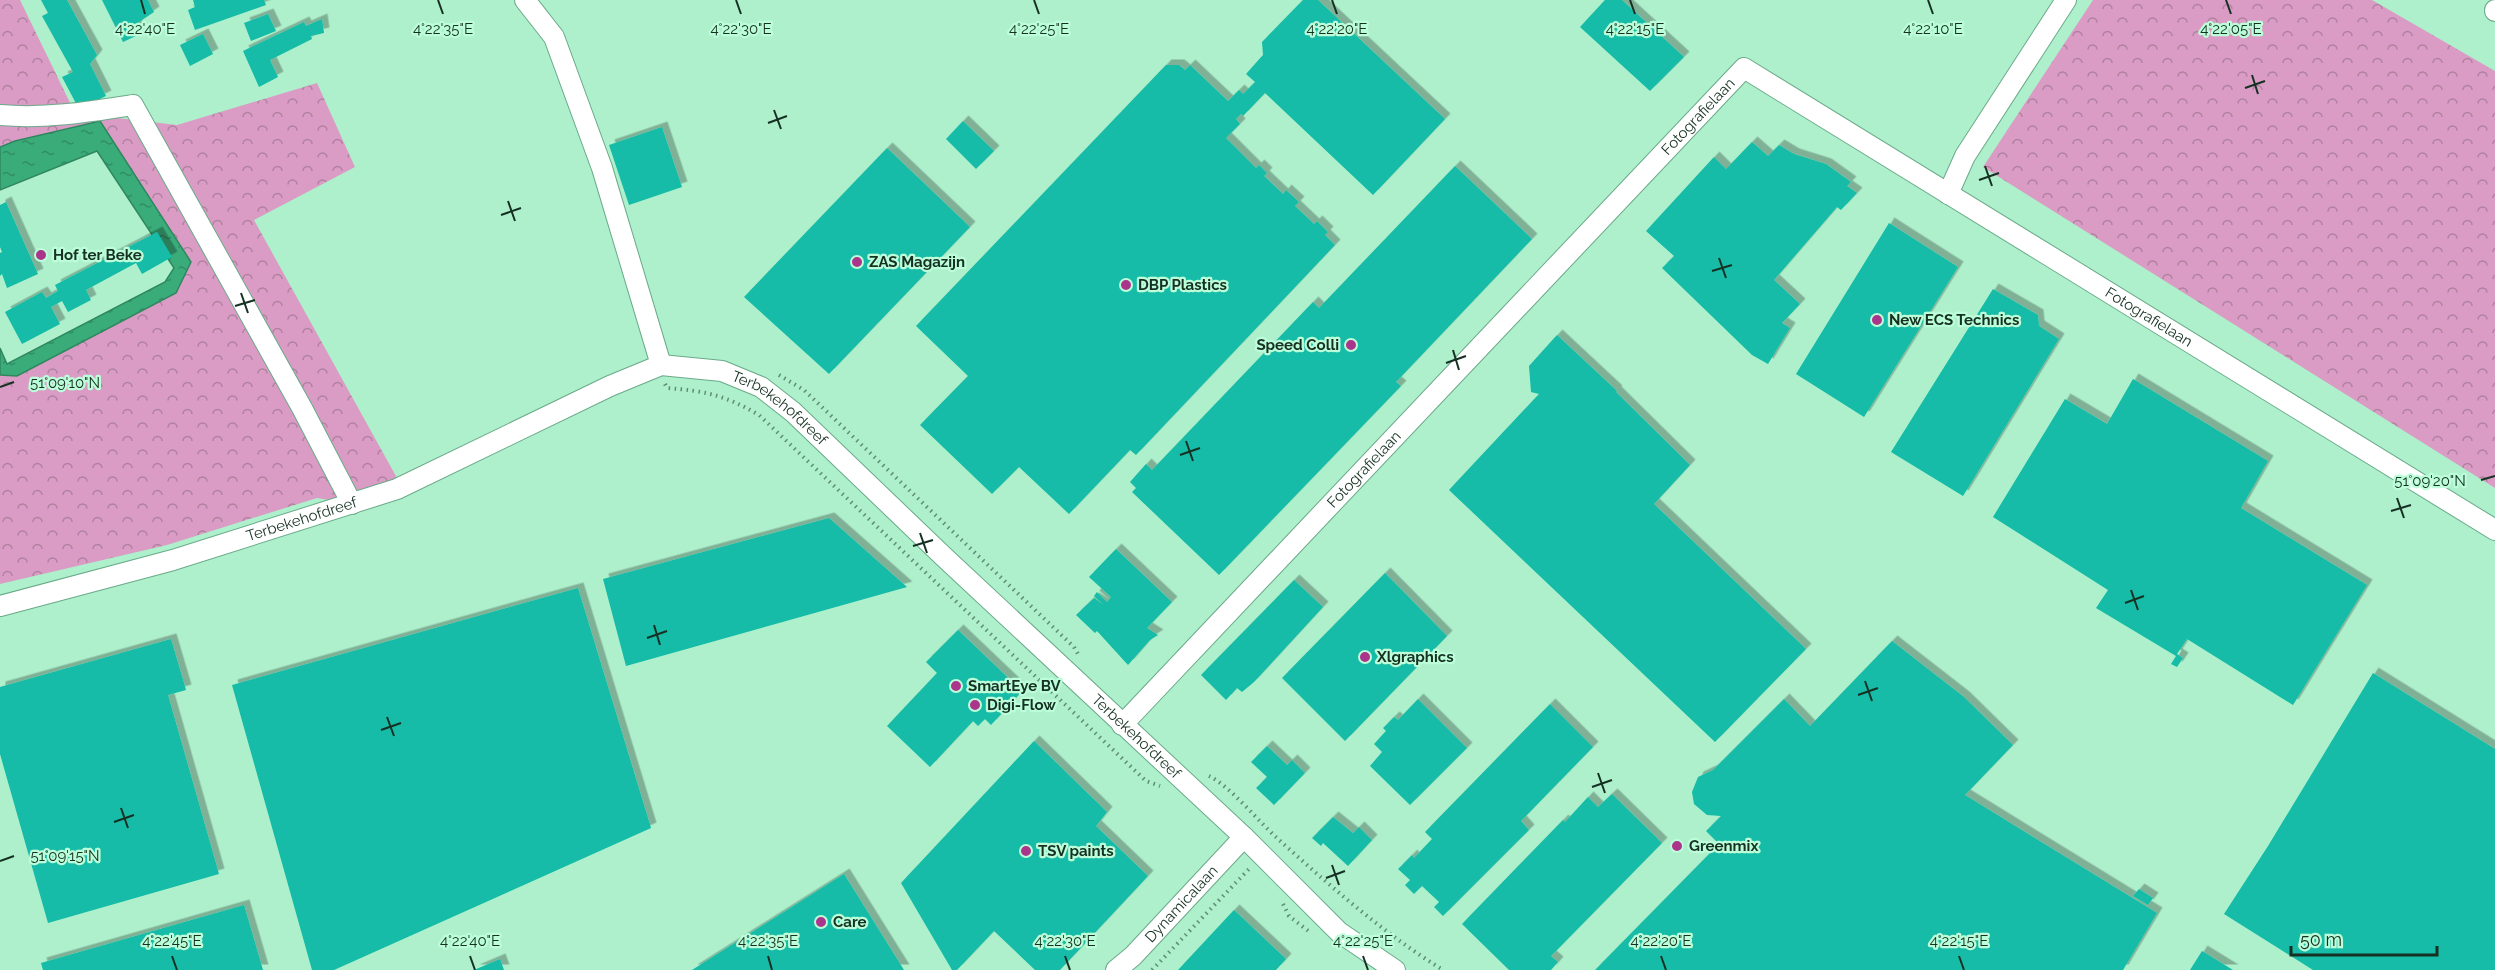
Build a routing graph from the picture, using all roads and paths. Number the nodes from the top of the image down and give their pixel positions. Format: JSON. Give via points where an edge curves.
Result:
{"nodes":[{"id":1,"x":2066,"y":0,"type":"edge"},
{"id":2,"x":532,"y":3,"type":"edge"},
{"id":3,"x":0,"y":116,"type":"edge"},
{"id":4,"x":1948,"y":194,"type":"junction"},
{"id":5,"x":661,"y":365,"type":"junction"},
{"id":6,"x":666,"y":388,"type":"dead end"},
{"id":7,"x":352,"y":504,"type":"junction"},
{"id":8,"x":2495,"y":530,"type":"edge"},
{"id":9,"x":0,"y":606,"type":"edge"},
{"id":10,"x":1122,"y":725,"type":"junction"},
{"id":11,"x":1164,"y":788,"type":"dead end"},
{"id":12,"x":1254,"y":817,"type":"dead end"},
{"id":13,"x":1244,"y":837,"type":"junction"},
{"id":14,"x":1251,"y":867,"type":"dead end"},
{"id":15,"x":1116,"y":970,"type":"edge"},
{"id":16,"x":1152,"y":970,"type":"edge"},
{"id":17,"x":1395,"y":970,"type":"edge"},
{"id":18,"x":1443,"y":970,"type":"edge"}],
"edges":[{"from":1,"to":4,"type":"street","via":[[1965,156]]},
{"from":2,"to":5,"type":"street","via":[[554,37],[602,168]]},
{"from":3,"to":7,"type":"street","via":[[64,116],[133,105]]},
{"from":4,"to":8,"type":"street","name":"Fotografielaan"},
{"from":4,"to":10,"type":"street","name":"Fotografielaan","via":[[1744,68]]},
{"from":5,"to":7,"type":"street","name":"Terbekehofdreef","via":[[397,489]]},
{"from":5,"to":10,"type":"street","name":"Terbekehofdreef","via":[[722,371],[761,387],[794,412]]},
{"from":6,"to":11,"type":"path","via":[[702,390],[759,415],[1146,781]]},
{"from":7,"to":9,"type":"street","name":"Terbekehofdreef","via":[[173,560]]},
{"from":10,"to":13,"type":"street","name":"Terbekehofdreef"},
{"from":12,"to":18,"type":"path","via":[[1353,904]]},
{"from":13,"to":15,"type":"street","name":"Dynamicalaan"},
{"from":13,"to":17,"type":"street","name":"Terbekehofdreef","via":[[1339,932]]},
{"from":14,"to":16,"type":"path"}]}
